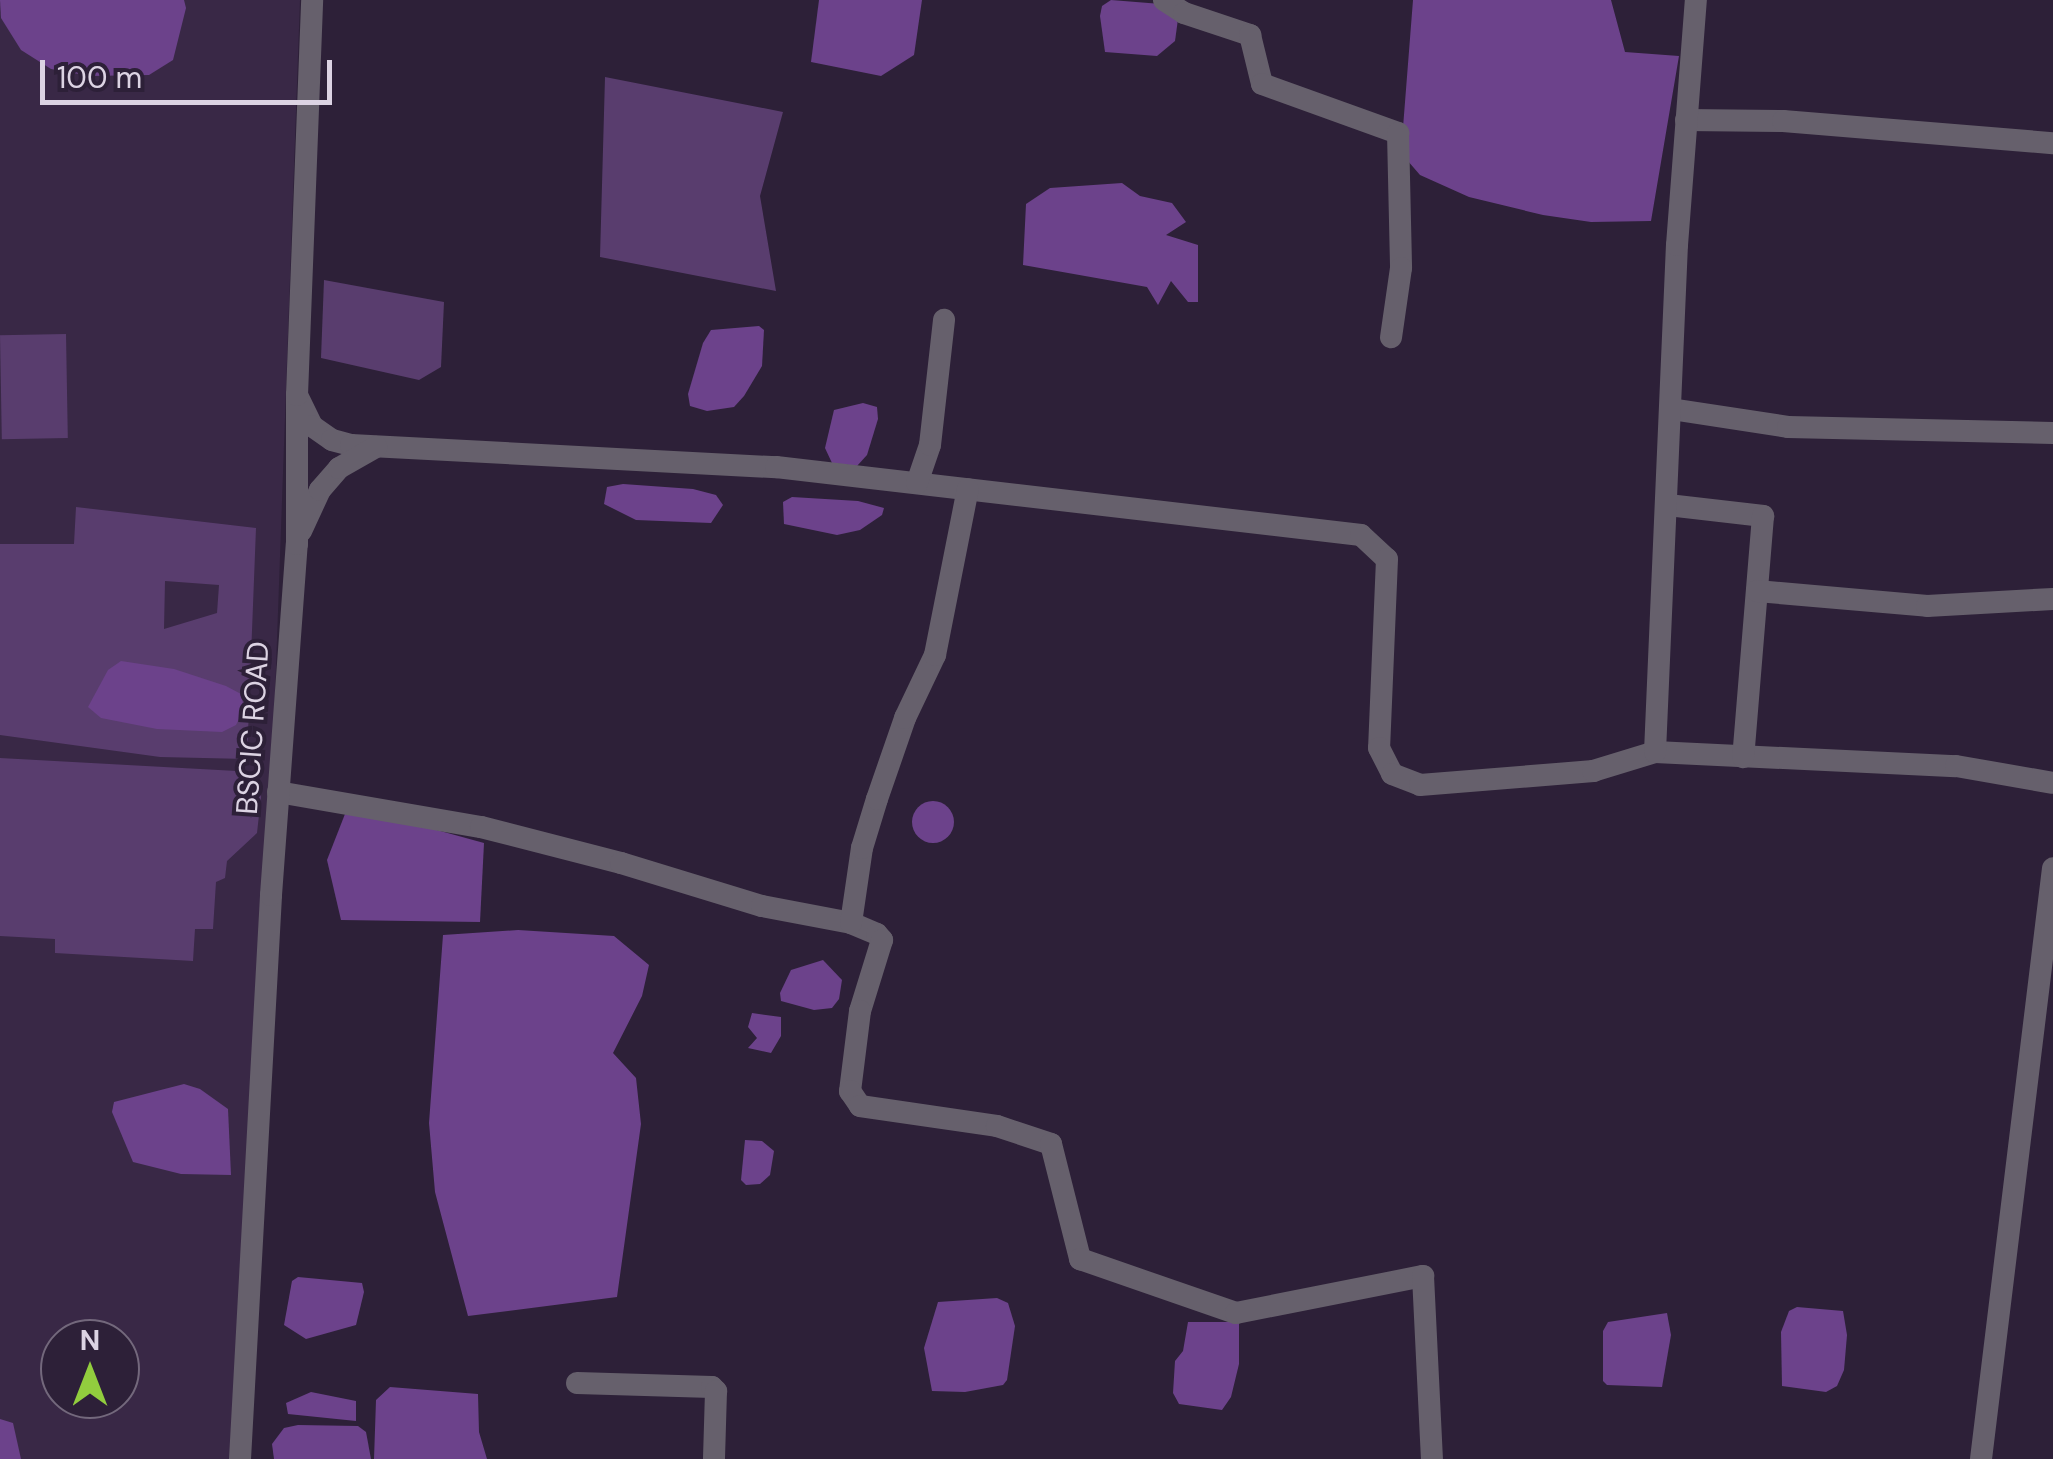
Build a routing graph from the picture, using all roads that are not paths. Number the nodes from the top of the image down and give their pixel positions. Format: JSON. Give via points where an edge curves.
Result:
{"nodes":[{"id":1,"x":312,"y":0,"type":"edge"},
{"id":2,"x":1164,"y":0,"type":"edge"},
{"id":3,"x":1696,"y":0,"type":"edge"},
{"id":4,"x":1686,"y":120,"type":"junction"},
{"id":5,"x":2053,"y":144,"type":"edge"},
{"id":6,"x":944,"y":320,"type":"dead end"},
{"id":7,"x":1391,"y":336,"type":"dead end"},
{"id":8,"x":297,"y":395,"type":"junction"},
{"id":9,"x":1671,"y":410,"type":"junction"},
{"id":10,"x":2053,"y":432,"type":"edge"},
{"id":11,"x":376,"y":447,"type":"junction"},
{"id":12,"x":918,"y":482,"type":"junction"},
{"id":13,"x":968,"y":489,"type":"junction"},
{"id":14,"x":1668,"y":504,"type":"junction"},
{"id":15,"x":297,"y":544,"type":"junction"},
{"id":16,"x":1757,"y":592,"type":"junction"},
{"id":17,"x":2053,"y":599,"type":"edge"},
{"id":18,"x":1655,"y":752,"type":"junction"},
{"id":19,"x":1743,"y":757,"type":"junction"},
{"id":20,"x":2053,"y":783,"type":"edge"},
{"id":21,"x":278,"y":792,"type":"junction"},
{"id":22,"x":2053,"y":868,"type":"edge"},
{"id":23,"x":851,"y":924,"type":"junction"},
{"id":24,"x":577,"y":1384,"type":"dead end"},
{"id":25,"x":240,"y":1459,"type":"edge"},
{"id":26,"x":714,"y":1459,"type":"edge"},
{"id":27,"x":1432,"y":1459,"type":"edge"},
{"id":28,"x":1981,"y":1459,"type":"edge"}],
"edges":[{"from":1,"to":8,"type":"street","name":"BSCIC ROAD"},
{"from":2,"to":7,"type":"street","via":[[1250,35],[1262,84],[1398,133],[1401,268]]},
{"from":3,"to":4,"type":"street"},
{"from":4,"to":5,"type":"street"},
{"from":4,"to":9,"type":"street"},
{"from":6,"to":12,"type":"street","via":[[930,445]]},
{"from":8,"to":11,"type":"street","via":[[312,426],[332,440]]},
{"from":8,"to":15,"type":"street","name":"BSCIC ROAD"},
{"from":9,"to":10,"type":"street","via":[[1788,427]]},
{"from":9,"to":14,"type":"street"},
{"from":11,"to":12,"type":"street","via":[[776,467]]},
{"from":11,"to":15,"type":"street","via":[[339,468],[320,490]]},
{"from":12,"to":13,"type":"street"},
{"from":13,"to":18,"type":"street","via":[[1361,535],[1387,559],[1379,748],[1392,774],[1420,785],[1593,771]]},
{"from":13,"to":23,"type":"street","via":[[935,655],[876,799]]},
{"from":14,"to":16,"type":"street","via":[[1763,516]]},
{"from":14,"to":18,"type":"street"},
{"from":15,"to":21,"type":"street","name":"BSCIC ROAD"},
{"from":16,"to":17,"type":"street","via":[[1926,606]]},
{"from":16,"to":19,"type":"street"},
{"from":18,"to":19,"type":"street"},
{"from":19,"to":20,"type":"street","via":[[1956,766]]},
{"from":21,"to":23,"type":"street","via":[[480,827],[762,906]]},
{"from":21,"to":25,"type":"street","name":"BSCIC ROAD"},
{"from":22,"to":28,"type":"street"},
{"from":23,"to":27,"type":"street","via":[[882,940],[860,1011],[850,1091],[860,1106],[997,1126],[1050,1144],[1080,1259],[1236,1313],[1423,1276]]},
{"from":24,"to":26,"type":"street","via":[[712,1386]]}]}
